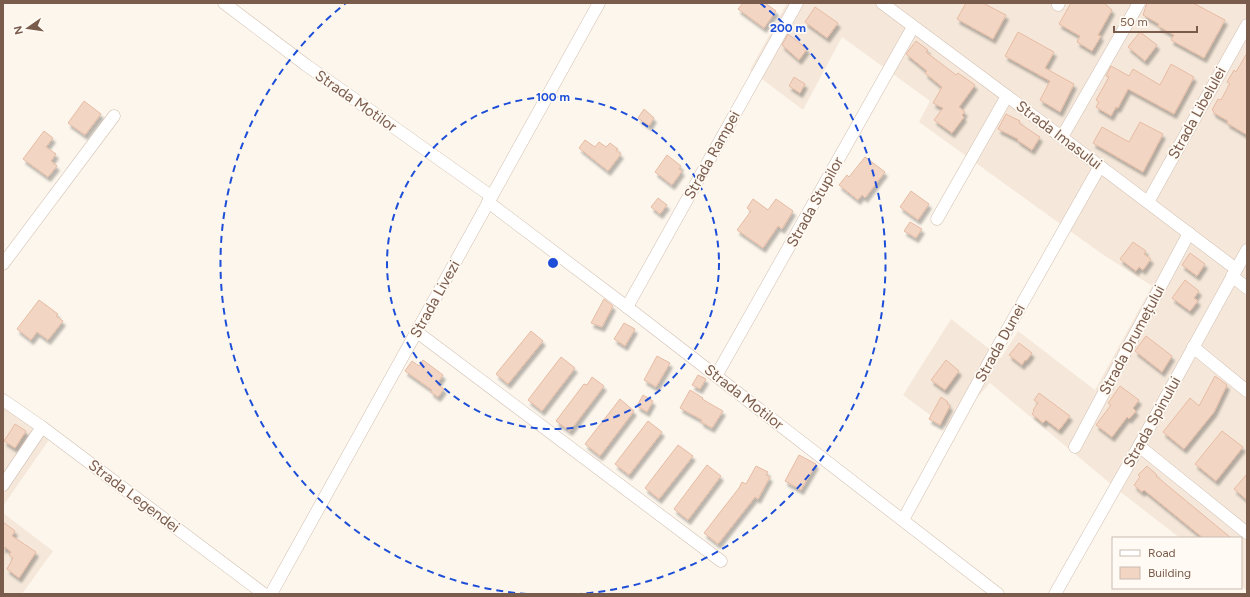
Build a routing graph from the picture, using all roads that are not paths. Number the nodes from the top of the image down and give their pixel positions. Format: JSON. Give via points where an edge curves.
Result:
{"nodes":[{"id":1,"x":224,"y":3,"type":"edge"},
{"id":2,"x":599,"y":3,"type":"edge"},
{"id":3,"x":797,"y":3,"type":"edge"},
{"id":4,"x":882,"y":3,"type":"edge"},
{"id":5,"x":1138,"y":3,"type":"edge"},
{"id":6,"x":1247,"y":24,"type":"edge"},
{"id":7,"x":913,"y":27,"type":"junction"},
{"id":8,"x":1007,"y":96,"type":"junction"},
{"id":9,"x":114,"y":116,"type":"dead end"},
{"id":10,"x":1062,"y":137,"type":"junction"},
{"id":11,"x":1100,"y":166,"type":"junction"},
{"id":12,"x":489,"y":199,"type":"junction"},
{"id":13,"x":1148,"y":202,"type":"junction"},
{"id":14,"x":937,"y":219,"type":"dead end"},
{"id":15,"x":1189,"y":233,"type":"junction"},
{"id":16,"x":1247,"y":250,"type":"edge"},
{"id":17,"x":3,"y":264,"type":"edge"},
{"id":18,"x":1234,"y":273,"type":"junction"},
{"id":19,"x":1247,"y":288,"type":"edge"},
{"id":20,"x":627,"y":307,"type":"junction"},
{"id":21,"x":417,"y":332,"type":"junction"},
{"id":22,"x":1193,"y":347,"type":"junction"},
{"id":23,"x":716,"y":376,"type":"junction"},
{"id":24,"x":1247,"y":391,"type":"edge"},
{"id":25,"x":3,"y":400,"type":"edge"},
{"id":26,"x":42,"y":426,"type":"junction"},
{"id":27,"x":1139,"y":446,"type":"junction"},
{"id":28,"x":1075,"y":447,"type":"dead end"},
{"id":29,"x":3,"y":485,"type":"edge"},
{"id":30,"x":903,"y":520,"type":"junction"},
{"id":31,"x":1247,"y":533,"type":"edge"},
{"id":32,"x":721,"y":561,"type":"dead end"},
{"id":33,"x":264,"y":594,"type":"edge"},
{"id":34,"x":272,"y":594,"type":"edge"},
{"id":35,"x":998,"y":594,"type":"edge"},
{"id":36,"x":1055,"y":594,"type":"edge"}],
"edges":[{"from":1,"to":12,"type":"street","name":"Strada Motilor"},
{"from":2,"to":12,"type":"street","name":"Strada Livezi"},
{"from":3,"to":20,"type":"street","name":"Strada Rampei"},
{"from":4,"to":7,"type":"street","name":"Strada Imasului"},
{"from":5,"to":10,"type":"street"},
{"from":6,"to":13,"type":"street","name":"Strada Libelulei"},
{"from":7,"to":8,"type":"street","name":"Strada Imasului"},
{"from":7,"to":23,"type":"street","name":"Strada Stupilor"},
{"from":8,"to":10,"type":"street","name":"Strada Imasului"},
{"from":8,"to":14,"type":"street"},
{"from":9,"to":17,"type":"street"},
{"from":10,"to":11,"type":"street","name":"Strada Imasului"},
{"from":11,"to":13,"type":"street","name":"Strada Imasului"},
{"from":11,"to":30,"type":"street","name":"Strada Dunei"},
{"from":12,"to":20,"type":"street","name":"Strada Motilor"},
{"from":12,"to":21,"type":"street","name":"Strada Livezi"},
{"from":13,"to":15,"type":"street","name":"Strada Imasului"},
{"from":15,"to":18,"type":"street","name":"Strada Imasului"},
{"from":15,"to":28,"type":"street","name":"Strada Drumețului"},
{"from":16,"to":18,"type":"street","name":"Strada Spinului"},
{"from":18,"to":19,"type":"street","name":"Strada Imasului"},
{"from":18,"to":22,"type":"street","name":"Strada Spinului"},
{"from":20,"to":23,"type":"street","name":"Strada Motilor"},
{"from":21,"to":32,"type":"street"},
{"from":21,"to":34,"type":"street","name":"Strada Livezi"},
{"from":22,"to":24,"type":"street"},
{"from":22,"to":27,"type":"street","name":"Strada Spinului"},
{"from":23,"to":30,"type":"street","name":"Strada Motilor"},
{"from":25,"to":26,"type":"street","name":"Strada Legendei"},
{"from":26,"to":29,"type":"street"},
{"from":26,"to":33,"type":"street","name":"Strada Legendei"},
{"from":27,"to":31,"type":"street"},
{"from":27,"to":36,"type":"street","name":"Strada Spinului"},
{"from":30,"to":35,"type":"street","name":"Strada Motilor"}]}
